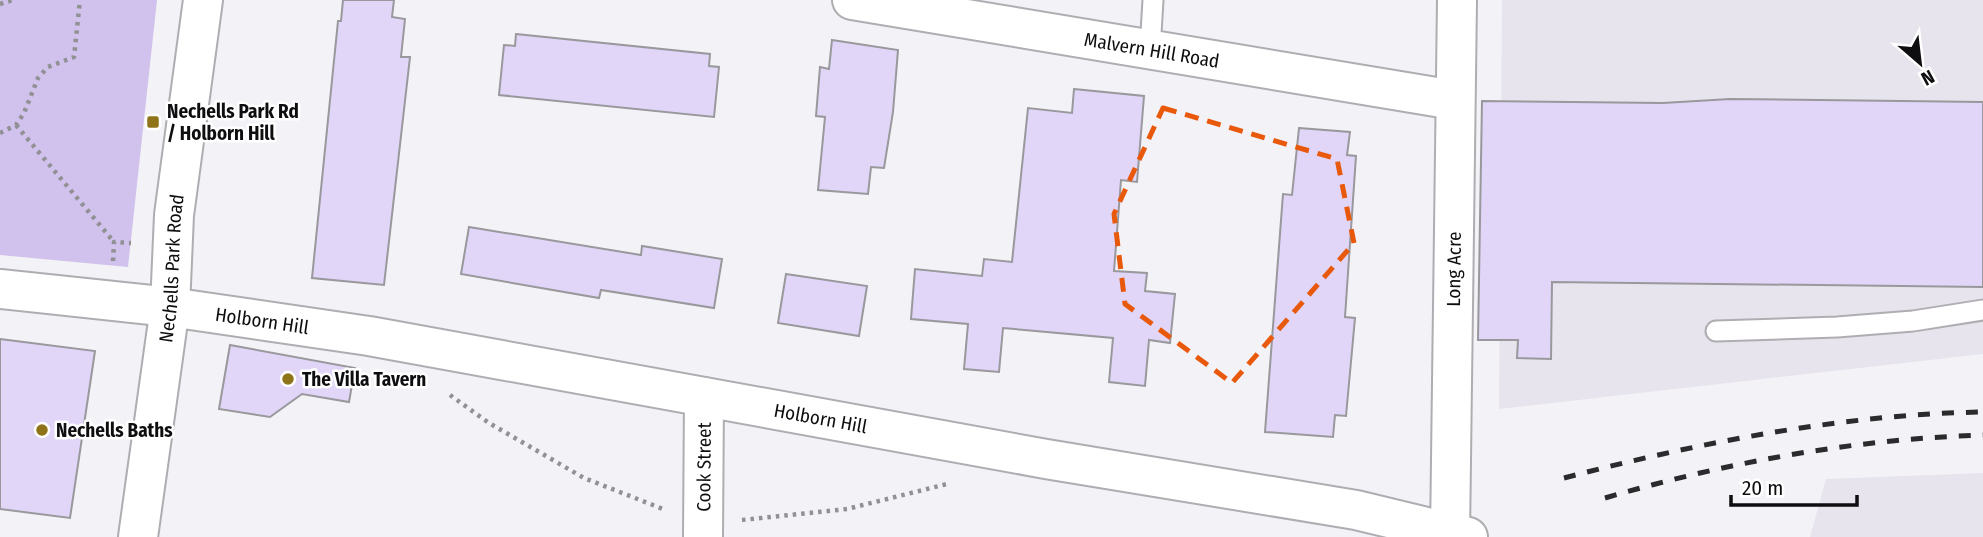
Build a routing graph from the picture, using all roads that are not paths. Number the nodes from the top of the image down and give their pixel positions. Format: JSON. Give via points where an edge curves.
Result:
{"nodes":[{"id":1,"x":203,"y":0,"type":"edge"},
{"id":2,"x":852,"y":0,"type":"edge"},
{"id":3,"x":1153,"y":0,"type":"edge"},
{"id":4,"x":1457,"y":0,"type":"edge"},
{"id":5,"x":1150,"y":50,"type":"junction"},
{"id":6,"x":1454,"y":100,"type":"junction"},
{"id":7,"x":0,"y":289,"type":"edge"},
{"id":8,"x":170,"y":307,"type":"junction"},
{"id":9,"x":1983,"y":310,"type":"edge"},
{"id":10,"x":1716,"y":331,"type":"dead end"},
{"id":11,"x":704,"y":397,"type":"junction"},
{"id":12,"x":1456,"y":535,"type":"edge"},
{"id":13,"x":138,"y":537,"type":"edge"},
{"id":14,"x":703,"y":537,"type":"edge"}],
"edges":[{"from":1,"to":8,"type":"street","name":"Nechells Park Road","via":[[174,215]]},
{"from":2,"to":5,"type":"street","name":"Malvern Hill Road"},
{"from":3,"to":5,"type":"lane"},
{"from":4,"to":6,"type":"street","name":"Long Acre"},
{"from":5,"to":6,"type":"street","name":"Malvern Hill Road"},
{"from":6,"to":12,"type":"street","name":"Long Acre"},
{"from":7,"to":8,"type":"street","name":"Holborn Hill"},
{"from":8,"to":11,"type":"street","name":"Holborn Hill","via":[[369,336]]},
{"from":8,"to":13,"type":"street","name":"Nechells Park Road"},
{"from":9,"to":10,"type":"lane","via":[[1837,327]]},
{"from":11,"to":12,"type":"street","name":"Holborn Hill","via":[[1356,510]]},
{"from":11,"to":14,"type":"street","name":"Cook Street"}]}
